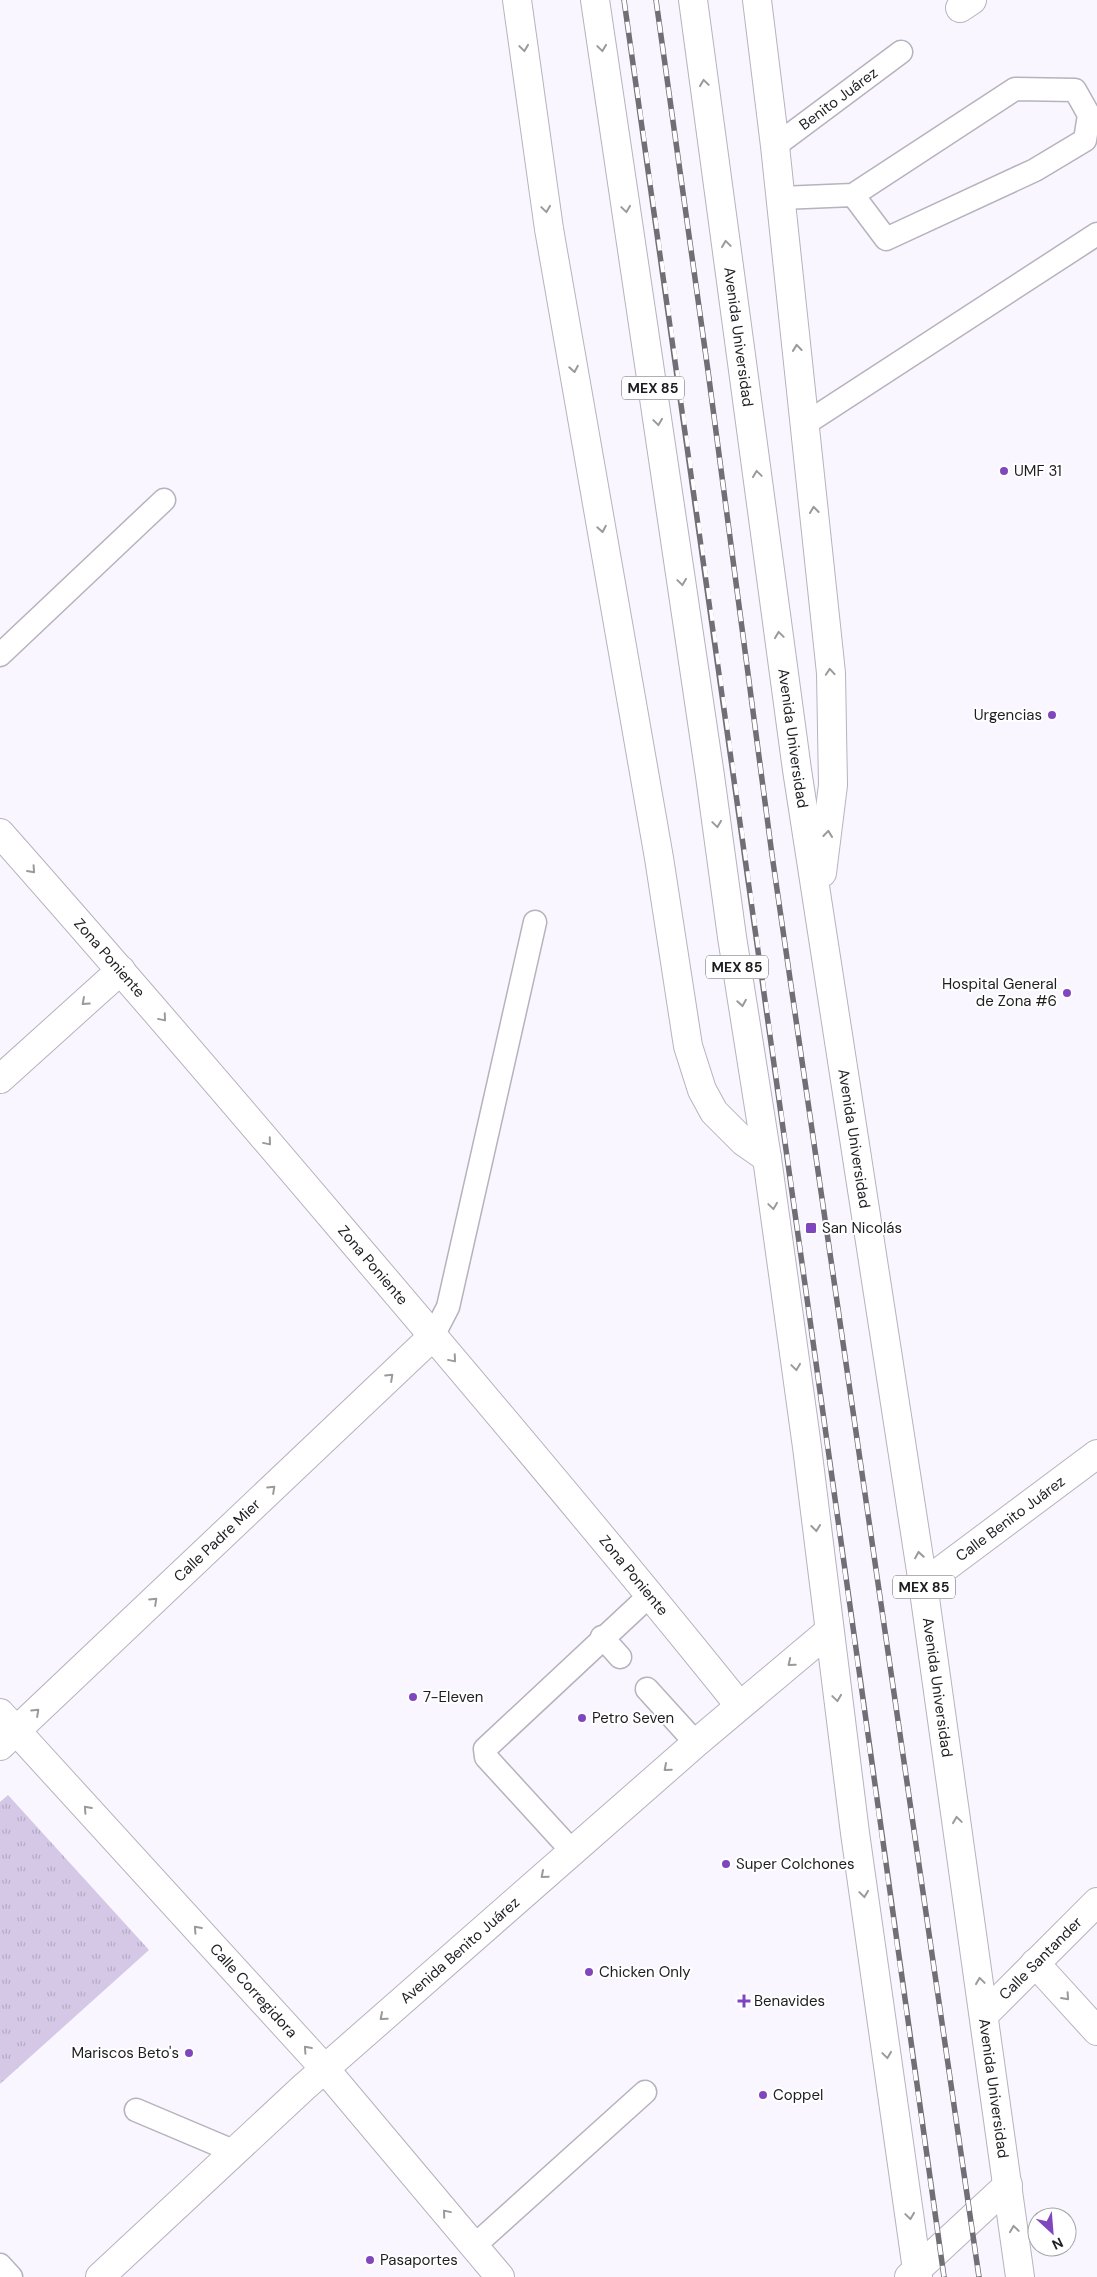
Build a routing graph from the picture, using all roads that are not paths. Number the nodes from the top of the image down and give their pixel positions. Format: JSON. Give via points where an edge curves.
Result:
{"nodes":[{"id":1,"x":517,"y":0,"type":"edge"},
{"id":2,"x":595,"y":0,"type":"edge"},
{"id":3,"x":693,"y":0,"type":"edge"},
{"id":4,"x":758,"y":0,"type":"edge"},
{"id":5,"x":900,"y":52,"type":"dead end"},
{"id":6,"x":775,"y":146,"type":"junction"},
{"id":7,"x":853,"y":195,"type":"junction"},
{"id":8,"x":781,"y":198,"type":"junction"},
{"id":9,"x":1097,"y":234,"type":"edge"},
{"id":10,"x":805,"y":424,"type":"junction"},
{"id":11,"x":164,"y":500,"type":"dead end"},
{"id":12,"x":0,"y":655,"type":"edge"},
{"id":13,"x":0,"y":833,"type":"edge"},
{"id":14,"x":818,"y":899,"type":"junction"},
{"id":15,"x":535,"y":922,"type":"dead end"},
{"id":16,"x":121,"y":970,"type":"junction"},
{"id":17,"x":0,"y":1079,"type":"edge"},
{"id":18,"x":767,"y":1158,"type":"junction"},
{"id":19,"x":433,"y":1336,"type":"junction"},
{"id":20,"x":1097,"y":1454,"type":"edge"},
{"id":21,"x":923,"y":1584,"type":"junction"},
{"id":22,"x":650,"y":1595,"type":"junction"},
{"id":23,"x":828,"y":1632,"type":"junction"},
{"id":24,"x":602,"y":1637,"type":"junction"},
{"id":25,"x":620,"y":1657,"type":"dead end"},
{"id":26,"x":647,"y":1689,"type":"dead end"},
{"id":27,"x":739,"y":1705,"type":"junction"},
{"id":28,"x":5,"y":1730,"type":"edge"},
{"id":29,"x":696,"y":1743,"type":"junction"},
{"id":30,"x":572,"y":1851,"type":"junction"},
{"id":31,"x":1097,"y":1902,"type":"edge"},
{"id":32,"x":1035,"y":1963,"type":"junction"},
{"id":33,"x":984,"y":2015,"type":"junction"},
{"id":34,"x":1097,"y":2031,"type":"edge"},
{"id":35,"x":324,"y":2069,"type":"junction"},
{"id":36,"x":645,"y":2092,"type":"dead end"},
{"id":37,"x":136,"y":2110,"type":"dead end"},
{"id":38,"x":233,"y":2151,"type":"junction"},
{"id":39,"x":1008,"y":2185,"type":"junction"},
{"id":40,"x":474,"y":2246,"type":"junction"},
{"id":41,"x":0,"y":2265,"type":"edge"},
{"id":42,"x":915,"y":2274,"type":"edge"},
{"id":43,"x":11,"y":2277,"type":"edge"},
{"id":44,"x":100,"y":2277,"type":"edge"},
{"id":45,"x":500,"y":2277,"type":"edge"},
{"id":46,"x":1020,"y":2277,"type":"edge"}],
"edges":[{"from":1,"to":18,"type":"main road","one_way":true,"via":[[549,229],[659,858],[688,1046],[702,1090],[714,1112],[744,1142]]},
{"from":2,"to":18,"type":"main road","number":"MEX 85","one_way":true},
{"from":14,"to":3,"type":"main road","name":"Avenida Universidad","number":"MEX 85","one_way":true,"via":[[797,770]]},
{"from":4,"to":6,"type":"main road"},
{"from":5,"to":6,"type":"lane","name":"Benito Juárez"},
{"from":6,"to":8,"type":"main road"},
{"from":7,"to":7,"type":"lane","via":[[886,239],[1044,165],[1085,140],[1088,116],[1075,90],[1015,89]]},
{"from":7,"to":8,"type":"lane"},
{"from":10,"to":8,"type":"main road","one_way":true},
{"from":9,"to":10,"type":"lane"},
{"from":14,"to":10,"type":"main road","one_way":true,"via":[[827,842],[833,728],[831,673]]},
{"from":11,"to":12,"type":"lane"},
{"from":13,"to":16,"type":"main road","name":"Zona Poniente","one_way":true},
{"from":21,"to":14,"type":"main road","name":"Avenida Universidad","number":"MEX 85","one_way":true},
{"from":15,"to":19,"type":"lane","via":[[448,1307]]},
{"from":16,"to":17,"type":"main road","one_way":true},
{"from":16,"to":19,"type":"main road","name":"Zona Poniente","one_way":true},
{"from":18,"to":23,"type":"main road","number":"MEX 85","one_way":true,"via":[[807,1447]]},
{"from":19,"to":22,"type":"main road","name":"Zona Poniente","one_way":true},
{"from":28,"to":19,"type":"main road","name":"Calle Padre Mier","one_way":true},
{"from":20,"to":21,"type":"main road","name":"Calle Benito Juárez"},
{"from":33,"to":21,"type":"main road","name":"Avenida Universidad","number":"MEX 85","one_way":true},
{"from":22,"to":24,"type":"lane"},
{"from":22,"to":27,"type":"main road","name":"Zona Poniente"},
{"from":23,"to":27,"type":"main road","name":"Avenida Benito Juárez","one_way":true},
{"from":23,"to":42,"type":"main road","number":"MEX 85","one_way":true},
{"from":24,"to":25,"type":"lane"},
{"from":24,"to":30,"type":"lane","via":[[484,1749],[486,1757]]},
{"from":26,"to":29,"type":"lane"},
{"from":27,"to":29,"type":"main road","name":"Avenida Benito Juárez"},
{"from":35,"to":28,"type":"main road","name":"Calle Corregidora","one_way":true},
{"from":29,"to":30,"type":"main road","name":"Avenida Benito Juárez","one_way":true},
{"from":30,"to":35,"type":"main road","name":"Avenida Benito Juárez","one_way":true},
{"from":31,"to":32,"type":"main road","name":"Calle Santander"},
{"from":32,"to":33,"type":"main road","name":"Calle Santander"},
{"from":32,"to":34,"type":"main road","one_way":true},
{"from":33,"to":39,"type":"main road","name":"Avenida Universidad","number":"MEX 85"},
{"from":35,"to":38,"type":"main road","name":"Avenida Benito Juárez"},
{"from":40,"to":35,"type":"main road","name":"Calle Corregidora","one_way":true},
{"from":36,"to":40,"type":"lane"},
{"from":37,"to":38,"type":"lane"},
{"from":38,"to":44,"type":"main road","name":"Avenida Benito Juárez"},
{"from":39,"to":42,"type":"main road"},
{"from":46,"to":39,"type":"main road","name":"Avenida Universidad","number":"MEX 85","one_way":true},
{"from":40,"to":45,"type":"main road","name":"Calle Corregidora"},
{"from":41,"to":43,"type":"lane"}]}
